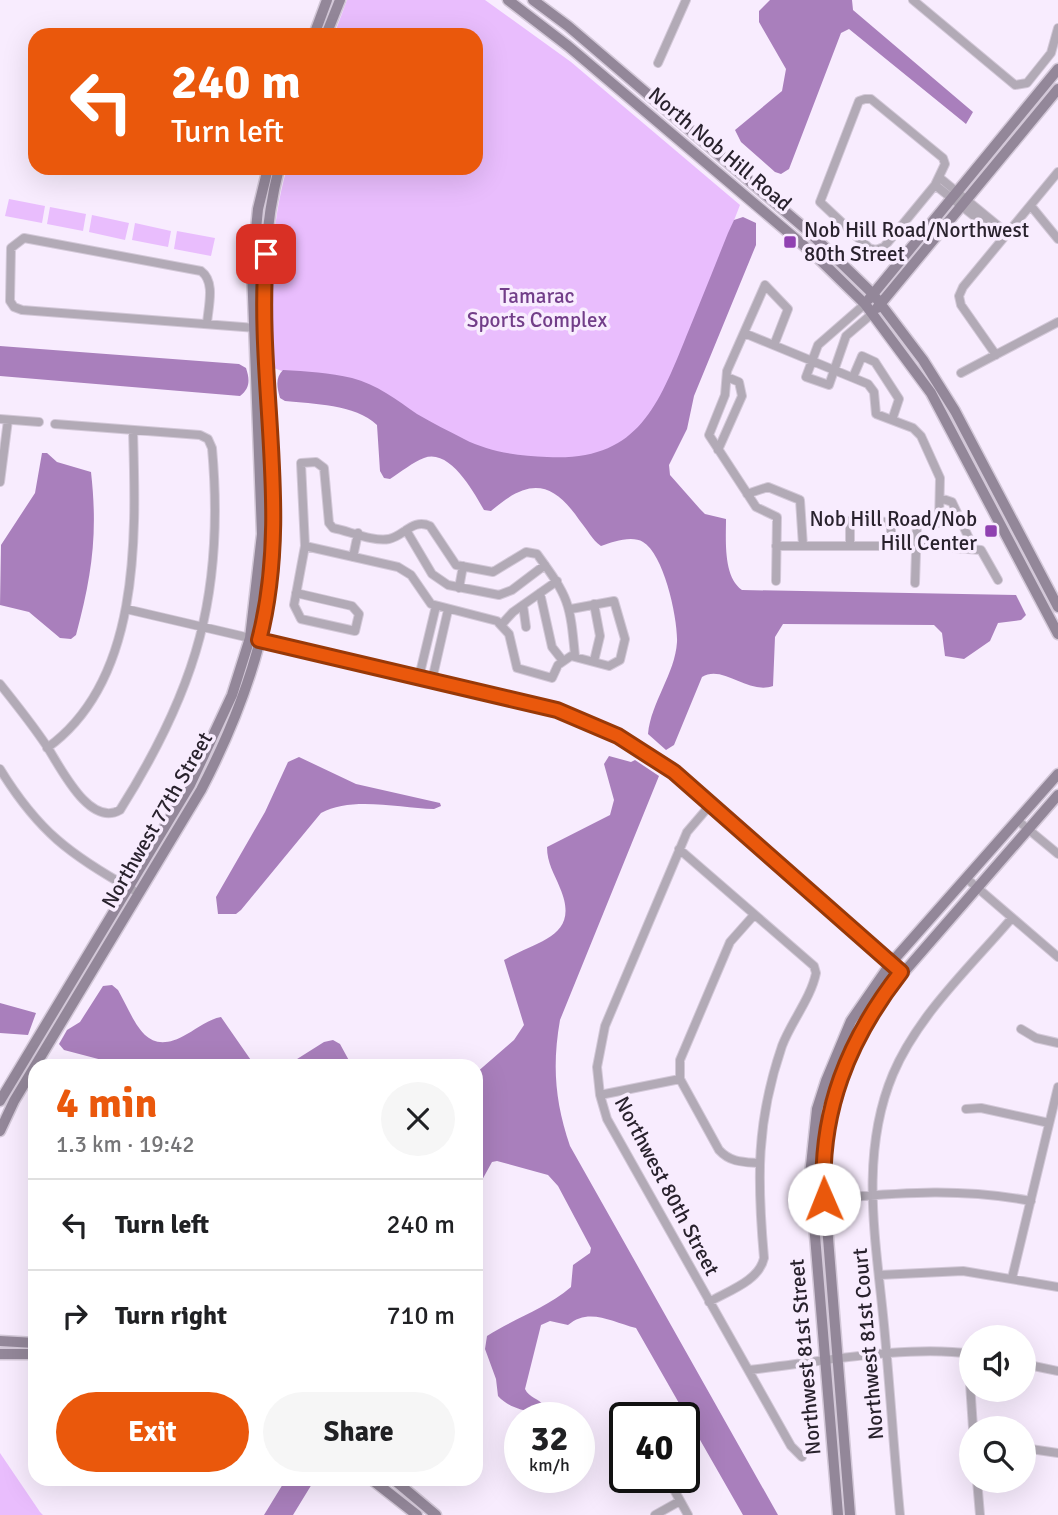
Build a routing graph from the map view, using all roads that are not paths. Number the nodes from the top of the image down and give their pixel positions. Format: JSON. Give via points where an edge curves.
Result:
{"nodes":[{"id":1,"x":327,"y":0,"type":"edge"},
{"id":2,"x":340,"y":0,"type":"edge"},
{"id":3,"x":508,"y":0,"type":"edge"},
{"id":4,"x":533,"y":0,"type":"edge"},
{"id":5,"x":686,"y":0,"type":"edge"},
{"id":6,"x":913,"y":0,"type":"edge"},
{"id":7,"x":317,"y":28,"type":"edge"},
{"id":8,"x":329,"y":28,"type":"edge"},
{"id":9,"x":1058,"y":28,"type":"edge"},
{"id":10,"x":658,"y":63,"type":"dead end"},
{"id":11,"x":1058,"y":69,"type":"edge"},
{"id":12,"x":1058,"y":89,"type":"edge"},
{"id":13,"x":1058,"y":173,"type":"edge"},
{"id":14,"x":267,"y":175,"type":"edge"},
{"id":15,"x":278,"y":175,"type":"edge"},
{"id":16,"x":937,"y":182,"type":"junction"},
{"id":17,"x":959,"y":200,"type":"junction"},
{"id":18,"x":1031,"y":206,"type":"junction"},
{"id":19,"x":1005,"y":236,"type":"junction"},
{"id":20,"x":1058,"y":239,"type":"edge"},
{"id":21,"x":873,"y":294,"type":"junction"},
{"id":22,"x":865,"y":304,"type":"junction"},
{"id":23,"x":881,"y":304,"type":"junction"},
{"id":24,"x":873,"y":313,"type":"junction"},
{"id":25,"x":1058,"y":322,"type":"edge"},
{"id":26,"x":207,"y":324,"type":"junction"},
{"id":27,"x":258,"y":328,"type":"junction"},
{"id":28,"x":744,"y":333,"type":"junction"},
{"id":29,"x":775,"y":345,"type":"junction"},
{"id":30,"x":996,"y":355,"type":"junction"},
{"id":31,"x":812,"y":360,"type":"junction"},
{"id":32,"x":834,"y":370,"type":"junction"},
{"id":33,"x":961,"y":373,"type":"dead end"},
{"id":34,"x":727,"y":377,"type":"junction"},
{"id":35,"x":853,"y":377,"type":"junction"},
{"id":36,"x":4,"y":419,"type":"edge"},
{"id":37,"x":892,"y":420,"type":"junction"},
{"id":38,"x":39,"y":422,"type":"dead end"},
{"id":39,"x":55,"y":424,"type":"dead end"},
{"id":40,"x":133,"y":430,"type":"junction"},
{"id":41,"x":718,"y":450,"type":"junction"},
{"id":42,"x":0,"y":482,"type":"edge"},
{"id":43,"x":747,"y":494,"type":"junction"},
{"id":44,"x":940,"y":498,"type":"junction"},
{"id":45,"x":891,"y":522,"type":"junction"},
{"id":46,"x":917,"y":522,"type":"junction"},
{"id":47,"x":406,"y":530,"type":"junction"},
{"id":48,"x":358,"y":533,"type":"junction"},
{"id":49,"x":916,"y":545,"type":"junction"},
{"id":50,"x":305,"y":546,"type":"junction"},
{"id":51,"x":776,"y":546,"type":"junction"},
{"id":52,"x":803,"y":546,"type":"junction"},
{"id":53,"x":850,"y":546,"type":"junction"},
{"id":54,"x":974,"y":549,"type":"junction"},
{"id":55,"x":353,"y":557,"type":"junction"},
{"id":56,"x":545,"y":565,"type":"junction"},
{"id":57,"x":463,"y":566,"type":"junction"},
{"id":58,"x":998,"y":580,"type":"dead end"},
{"id":59,"x":557,"y":581,"type":"junction"},
{"id":60,"x":776,"y":581,"type":"dead end"},
{"id":61,"x":915,"y":583,"type":"dead end"},
{"id":62,"x":459,"y":588,"type":"junction"},
{"id":63,"x":296,"y":593,"type":"junction"},
{"id":64,"x":540,"y":593,"type":"junction"},
{"id":65,"x":594,"y":604,"type":"junction"},
{"id":66,"x":523,"y":605,"type":"junction"},
{"id":67,"x":436,"y":606,"type":"junction"},
{"id":68,"x":1058,"y":607,"type":"edge"},
{"id":69,"x":125,"y":609,"type":"junction"},
{"id":70,"x":571,"y":609,"type":"junction"},
{"id":71,"x":448,"y":610,"type":"junction"},
{"id":72,"x":502,"y":624,"type":"junction"},
{"id":73,"x":526,"y":627,"type":"dead end"},
{"id":74,"x":204,"y":628,"type":"junction"},
{"id":75,"x":430,"y":632,"type":"junction"},
{"id":76,"x":1058,"y":634,"type":"edge"},
{"id":77,"x":443,"y":636,"type":"junction"},
{"id":78,"x":255,"y":639,"type":"junction"},
{"id":79,"x":575,"y":656,"type":"junction"},
{"id":80,"x":562,"y":661,"type":"junction"},
{"id":81,"x":594,"y":661,"type":"junction"},
{"id":82,"x":419,"y":677,"type":"junction"},
{"id":83,"x":432,"y":680,"type":"junction"},
{"id":84,"x":0,"y":684,"type":"edge"},
{"id":85,"x":47,"y":748,"type":"junction"},
{"id":86,"x":0,"y":769,"type":"edge"},
{"id":87,"x":1058,"y":774,"type":"edge"},
{"id":88,"x":1058,"y":795,"type":"edge"},
{"id":89,"x":711,"y":804,"type":"junction"},
{"id":90,"x":1017,"y":820,"type":"junction"},
{"id":91,"x":1028,"y":828,"type":"junction"},
{"id":92,"x":679,"y":849,"type":"junction"},
{"id":93,"x":1058,"y":854,"type":"edge"},
{"id":94,"x":966,"y":878,"type":"junction"},
{"id":95,"x":976,"y":887,"type":"junction"},
{"id":96,"x":133,"y":890,"type":"junction"},
{"id":97,"x":754,"y":915,"type":"junction"},
{"id":98,"x":1011,"y":919,"type":"junction"},
{"id":99,"x":1058,"y":957,"type":"edge"},
{"id":100,"x":891,"y":963,"type":"junction"},
{"id":101,"x":901,"y":972,"type":"junction"},
{"id":102,"x":1021,"y":1029,"type":"dead end"},
{"id":103,"x":1058,"y":1043,"type":"edge"},
{"id":104,"x":38,"y":1059,"type":"edge"},
{"id":105,"x":28,"y":1076,"type":"edge"},
{"id":106,"x":680,"y":1079,"type":"junction"},
{"id":107,"x":1058,"y":1087,"type":"edge"},
{"id":108,"x":600,"y":1096,"type":"junction"},
{"id":109,"x":0,"y":1101,"type":"edge"},
{"id":110,"x":966,"y":1109,"type":"dead end"},
{"id":111,"x":1049,"y":1123,"type":"junction"},
{"id":112,"x":0,"y":1131,"type":"edge"},
{"id":113,"x":757,"y":1163,"type":"junction"},
{"id":114,"x":872,"y":1195,"type":"junction"},
{"id":115,"x":824,"y":1199,"type":"junction"},
{"id":116,"x":811,"y":1200,"type":"junction"},
{"id":117,"x":1031,"y":1201,"type":"junction"},
{"id":118,"x":879,"y":1275,"type":"junction"},
{"id":119,"x":1012,"y":1278,"type":"junction"},
{"id":120,"x":1058,"y":1287,"type":"edge"},
{"id":121,"x":709,"y":1302,"type":"junction"},
{"id":122,"x":0,"y":1341,"type":"edge"},
{"id":123,"x":28,"y":1343,"type":"edge"},
{"id":124,"x":959,"y":1353,"type":"edge"},
{"id":125,"x":0,"y":1354,"type":"edge"},
{"id":126,"x":28,"y":1354,"type":"edge"},
{"id":127,"x":887,"y":1356,"type":"junction"},
{"id":128,"x":837,"y":1361,"type":"junction"},
{"id":129,"x":825,"y":1362,"type":"junction"},
{"id":130,"x":1036,"y":1366,"type":"edge"},
{"id":131,"x":749,"y":1370,"type":"junction"},
{"id":132,"x":1058,"y":1371,"type":"edge"},
{"id":133,"x":1036,"y":1450,"type":"edge"},
{"id":134,"x":1058,"y":1453,"type":"edge"},
{"id":135,"x":802,"y":1457,"type":"dead end"},
{"id":136,"x":380,"y":1486,"type":"edge"},
{"id":137,"x":401,"y":1486,"type":"edge"},
{"id":138,"x":676,"y":1493,"type":"edge"},
{"id":139,"x":978,"y":1493,"type":"edge"},
{"id":140,"x":680,"y":1501,"type":"junction"},
{"id":141,"x":416,"y":1515,"type":"edge"},
{"id":142,"x":436,"y":1515,"type":"edge"},
{"id":143,"x":655,"y":1515,"type":"edge"},
{"id":144,"x":688,"y":1515,"type":"edge"},
{"id":145,"x":838,"y":1515,"type":"edge"},
{"id":146,"x":849,"y":1515,"type":"edge"},
{"id":147,"x":900,"y":1515,"type":"edge"},
{"id":148,"x":980,"y":1515,"type":"edge"}],
"edges":[{"from":1,"to":7,"type":"street"},
{"from":2,"to":8,"type":"street"},
{"from":3,"to":22,"type":"street","name":"North Nob Hill Road","via":[[816,255]]},
{"from":4,"to":21,"type":"street","name":"North Nob Hill Road","via":[[808,231]]},
{"from":5,"to":10,"type":"street"},
{"from":6,"to":9,"type":"street","via":[[1015,85],[1027,83],[1051,53]]},
{"from":11,"to":17,"type":"street"},
{"from":12,"to":17,"type":"street"},
{"from":13,"to":18,"type":"street"},
{"from":14,"to":27,"type":"street","name":"Northwest 77th Street","via":[[254,237]]},
{"from":15,"to":27,"type":"street","name":"Northwest 77th Street"},
{"from":16,"to":16,"type":"street","via":[[884,247],[876,250],[820,202],[859,101],[865,99],[871,99],[943,158],[944,172]]},
{"from":16,"to":17,"type":"street"},
{"from":17,"to":19,"type":"street","via":[[988,223],[990,235]]},
{"from":17,"to":21,"type":"street"},
{"from":17,"to":23,"type":"street"},
{"from":18,"to":19,"type":"street"},
{"from":18,"to":20,"type":"street"},
{"from":19,"to":30,"type":"street","via":[[959,296]]},
{"from":21,"to":22,"type":"street"},
{"from":21,"to":23,"type":"street","name":"North Nob Hill Road"},
{"from":22,"to":24,"type":"street","name":"North Nob Hill Road"},
{"from":22,"to":31,"type":"street","via":[[818,345]]},
{"from":23,"to":24,"type":"street"},
{"from":23,"to":68,"type":"street","name":"North Nob Hill Road","via":[[955,411]]},
{"from":24,"to":32,"type":"street","via":[[846,336]]},
{"from":24,"to":76,"type":"street","name":"North Nob Hill Road","via":[[931,393]]},
{"from":25,"to":30,"type":"street"},
{"from":26,"to":26,"type":"street","via":[[210,284],[201,271],[24,238],[11,248],[10,301],[14,307]]},
{"from":26,"to":27,"type":"street"},
{"from":27,"to":78,"type":"street","name":"Northwest 77th Street","via":[[262,534]]},
{"from":28,"to":29,"type":"street"},
{"from":28,"to":29,"type":"street","via":[[765,285],[788,309]]},
{"from":28,"to":34,"type":"street"},
{"from":29,"to":31,"type":"street"},
{"from":30,"to":33,"type":"street"},
{"from":31,"to":32,"type":"street"},
{"from":31,"to":32,"type":"street","via":[[806,377],[829,385]]},
{"from":32,"to":35,"type":"street"},
{"from":34,"to":41,"type":"street","via":[[709,435]]},
{"from":34,"to":41,"type":"street","via":[[739,382],[742,396]]},
{"from":35,"to":37,"type":"street","via":[[874,392],[876,414]]},
{"from":35,"to":37,"type":"street","via":[[862,356],[875,362],[899,399]]},
{"from":36,"to":38,"type":"street"},
{"from":36,"to":42,"type":"street"},
{"from":37,"to":44,"type":"street","via":[[921,436],[940,478]]},
{"from":39,"to":40,"type":"street"},
{"from":40,"to":69,"type":"street","via":[[136,539]]},
{"from":40,"to":74,"type":"street","via":[[200,435],[212,448],[217,532]]},
{"from":41,"to":43,"type":"street"},
{"from":43,"to":51,"type":"street","via":[[756,507],[777,517]]},
{"from":43,"to":52,"type":"street","via":[[768,487],[800,500]]},
{"from":44,"to":46,"type":"street","via":[[939,523]]},
{"from":44,"to":54,"type":"street","via":[[952,502]]},
{"from":45,"to":46,"type":"street"},
{"from":45,"to":53,"type":"street","via":[[891,546]]},
{"from":45,"to":53,"type":"street","via":[[850,521]]},
{"from":46,"to":49,"type":"street"},
{"from":47,"to":48,"type":"street","via":[[385,540]]},
{"from":47,"to":57,"type":"street","via":[[418,523],[430,526],[450,560]]},
{"from":47,"to":62,"type":"street","via":[[432,574]]},
{"from":48,"to":50,"type":"street","via":[[333,528],[324,468],[316,461],[301,463]]},
{"from":48,"to":55,"type":"street"},
{"from":49,"to":54,"type":"street"},
{"from":49,"to":61,"type":"street"},
{"from":50,"to":55,"type":"street"},
{"from":50,"to":63,"type":"street"},
{"from":51,"to":52,"type":"street"},
{"from":51,"to":60,"type":"street"},
{"from":52,"to":53,"type":"street"},
{"from":54,"to":58,"type":"street","via":[[984,554]]},
{"from":55,"to":67,"type":"street","via":[[405,570]]},
{"from":56,"to":57,"type":"street","via":[[532,552],[493,572]]},
{"from":56,"to":59,"type":"street"},
{"from":56,"to":62,"type":"street","via":[[499,595]]},
{"from":57,"to":62,"type":"street"},
{"from":59,"to":64,"type":"street"},
{"from":59,"to":70,"type":"street"},
{"from":63,"to":63,"type":"street","via":[[352,606],[359,614],[355,631],[301,619],[295,613]]},
{"from":64,"to":66,"type":"street"},
{"from":64,"to":80,"type":"street","via":[[552,647]]},
{"from":65,"to":70,"type":"street"},
{"from":65,"to":81,"type":"street","via":[[600,636]]},
{"from":65,"to":81,"type":"street","via":[[614,601],[625,639],[620,660],[610,666]]},
{"from":66,"to":72,"type":"street"},
{"from":66,"to":73,"type":"street"},
{"from":67,"to":71,"type":"street"},
{"from":67,"to":75,"type":"street"},
{"from":69,"to":74,"type":"street"},
{"from":69,"to":85,"type":"street","via":[[101,683],[84,715]]},
{"from":70,"to":79,"type":"street"},
{"from":71,"to":72,"type":"street"},
{"from":71,"to":77,"type":"street"},
{"from":72,"to":80,"type":"street","via":[[517,668],[552,678]]},
{"from":74,"to":78,"type":"street"},
{"from":74,"to":85,"type":"street","via":[[171,721],[120,810],[103,814],[83,799],[61,774]]},
{"from":75,"to":77,"type":"street"},
{"from":75,"to":82,"type":"street"},
{"from":77,"to":83,"type":"street"},
{"from":78,"to":82,"type":"street"},
{"from":78,"to":96,"type":"street","name":"Northwest 77th Street","via":[[214,740]]},
{"from":79,"to":80,"type":"street"},
{"from":79,"to":81,"type":"street"},
{"from":82,"to":83,"type":"street"},
{"from":83,"to":89,"type":"street","via":[[589,722],[647,753]]},
{"from":84,"to":85,"type":"street"},
{"from":86,"to":96,"type":"street","via":[[52,838],[79,860]]},
{"from":87,"to":90,"type":"street","name":"Northwest 81st Street"},
{"from":88,"to":91,"type":"street","name":"Northwest 81st Street"},
{"from":89,"to":92,"type":"street","name":"Northwest 80th Street"},
{"from":89,"to":100,"type":"street"},
{"from":90,"to":91,"type":"street"},
{"from":90,"to":94,"type":"street","name":"Northwest 81st Street"},
{"from":91,"to":93,"type":"street"},
{"from":91,"to":95,"type":"street","name":"Northwest 81st Street"},
{"from":92,"to":97,"type":"street"},
{"from":92,"to":108,"type":"street","name":"Northwest 80th Street","via":[[605,1026],[597,1067]]},
{"from":94,"to":95,"type":"street"},
{"from":94,"to":100,"type":"street","name":"Northwest 81st Street"},
{"from":95,"to":98,"type":"street"},
{"from":95,"to":101,"type":"street","name":"Northwest 81st Street"},
{"from":96,"to":104,"type":"street","name":"Northwest 77th Street"},
{"from":96,"to":109,"type":"street","name":"Northwest 77th Street"},
{"from":97,"to":106,"type":"street","via":[[730,942],[680,1060]]},
{"from":97,"to":113,"type":"street","via":[[816,973],[783,1044],[770,1085]]},
{"from":98,"to":99,"type":"street"},
{"from":98,"to":114,"type":"street","name":"Northwest 81st Court","via":[[929,1015],[893,1073],[876,1129]]},
{"from":100,"to":101,"type":"street"},
{"from":100,"to":116,"type":"street","name":"Northwest 81st Street","via":[[851,1021],[826,1081],[812,1144]]},
{"from":101,"to":115,"type":"street","name":"Northwest 81st Street","via":[[862,1026],[837,1084],[824,1145]]},
{"from":102,"to":103,"type":"street"},
{"from":105,"to":112,"type":"street","name":"Northwest 77th Street"},
{"from":106,"to":108,"type":"street"},
{"from":106,"to":113,"type":"street","via":[[726,1158]]},
{"from":107,"to":111,"type":"street"},
{"from":108,"to":121,"type":"street","name":"Northwest 80th Street","via":[[607,1119]]},
{"from":110,"to":111,"type":"street"},
{"from":111,"to":117,"type":"street"},
{"from":113,"to":121,"type":"street","via":[[762,1268]]},
{"from":114,"to":115,"type":"street"},
{"from":114,"to":117,"type":"street","via":[[949,1190]]},
{"from":114,"to":118,"type":"street","name":"Northwest 81st Court"},
{"from":115,"to":116,"type":"street"},
{"from":115,"to":128,"type":"street","name":"Northwest 81st Street"},
{"from":116,"to":129,"type":"street","name":"Northwest 81st Street"},
{"from":117,"to":119,"type":"street"},
{"from":118,"to":119,"type":"street","via":[[963,1271]]},
{"from":118,"to":127,"type":"street","name":"Northwest 81st Court"},
{"from":119,"to":120,"type":"street"},
{"from":121,"to":131,"type":"street","name":"Northwest 80th Street"},
{"from":122,"to":123,"type":"street"},
{"from":124,"to":127,"type":"street"},
{"from":125,"to":126,"type":"street"},
{"from":127,"to":128,"type":"street"},
{"from":127,"to":147,"type":"street","name":"Northwest 81st Court"},
{"from":128,"to":129,"type":"street"},
{"from":128,"to":146,"type":"street","name":"Northwest 81st Street"},
{"from":129,"to":131,"type":"street"},
{"from":129,"to":145,"type":"street","name":"Northwest 81st Street"},
{"from":130,"to":132,"type":"street"},
{"from":131,"to":135,"type":"street","name":"Northwest 80th Street","via":[[791,1446]]},
{"from":133,"to":134,"type":"street"},
{"from":136,"to":141,"type":"street"},
{"from":137,"to":142,"type":"street"},
{"from":138,"to":140,"type":"street"},
{"from":139,"to":148,"type":"street"},
{"from":140,"to":143,"type":"street"},
{"from":140,"to":144,"type":"street"}]}
